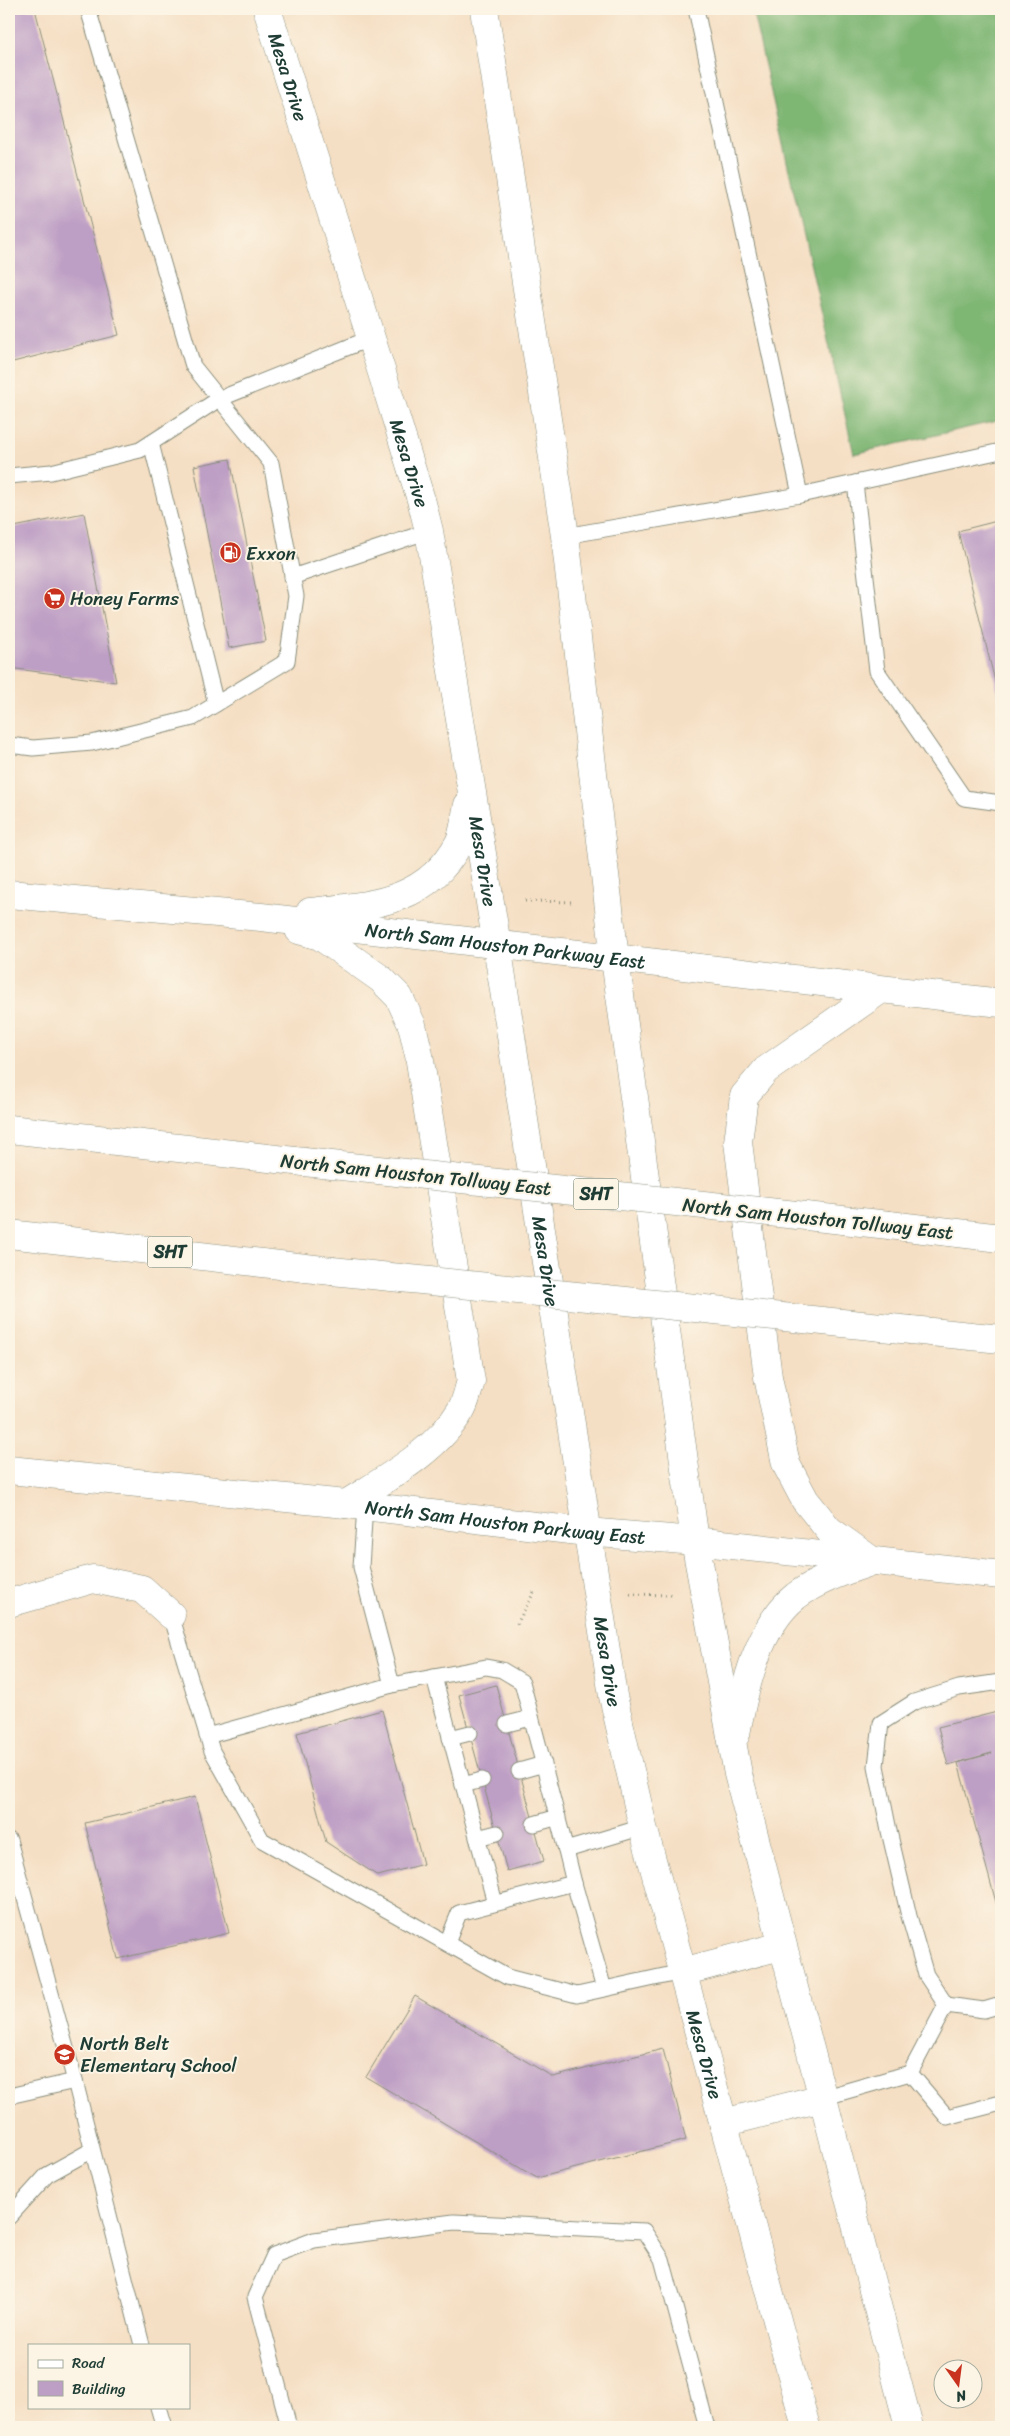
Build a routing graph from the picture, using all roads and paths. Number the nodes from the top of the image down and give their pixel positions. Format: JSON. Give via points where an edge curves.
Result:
{"nodes":[{"id":1,"x":88,"y":9,"type":"edge"},
{"id":2,"x":267,"y":9,"type":"edge"},
{"id":3,"x":484,"y":9,"type":"edge"},
{"id":4,"x":696,"y":9,"type":"edge"},
{"id":5,"x":371,"y":338,"type":"junction"},
{"id":6,"x":219,"y":398,"type":"junction"},
{"id":7,"x":151,"y":443,"type":"junction"},
{"id":8,"x":1001,"y":452,"type":"edge"},
{"id":9,"x":9,"y":476,"type":"edge"},
{"id":10,"x":855,"y":484,"type":"junction"},
{"id":11,"x":800,"y":495,"type":"junction"},
{"id":12,"x":429,"y":531,"type":"junction"},
{"id":13,"x":565,"y":536,"type":"junction"},
{"id":14,"x":292,"y":578,"type":"junction"},
{"id":15,"x":216,"y":704,"type":"junction"},
{"id":16,"x":9,"y":745,"type":"edge"},
{"id":17,"x":471,"y":790,"type":"junction"},
{"id":18,"x":1001,"y":803,"type":"edge"},
{"id":19,"x":9,"y":894,"type":"edge"},
{"id":20,"x":525,"y":901,"type":"dead end"},
{"id":21,"x":577,"y":902,"type":"dead end"},
{"id":22,"x":261,"y":918,"type":"junction"},
{"id":23,"x":497,"y":945,"type":"junction"},
{"id":24,"x":615,"y":958,"type":"junction"},
{"id":25,"x":880,"y":990,"type":"junction"},
{"id":26,"x":1001,"y":1003,"type":"edge"},
{"id":27,"x":9,"y":1129,"type":"edge"},
{"id":28,"x":9,"y":1234,"type":"edge"},
{"id":29,"x":1001,"y":1238,"type":"edge"},
{"id":30,"x":1001,"y":1339,"type":"edge"},
{"id":31,"x":9,"y":1470,"type":"edge"},
{"id":32,"x":356,"y":1505,"type":"junction"},
{"id":33,"x":587,"y":1532,"type":"junction"},
{"id":34,"x":695,"y":1541,"type":"junction"},
{"id":35,"x":873,"y":1561,"type":"junction"},
{"id":36,"x":1001,"y":1575,"type":"edge"},
{"id":37,"x":534,"y":1592,"type":"dead end"},
{"id":38,"x":626,"y":1594,"type":"dead end"},
{"id":39,"x":680,"y":1596,"type":"dead end"},
{"id":40,"x":9,"y":1603,"type":"edge"},
{"id":41,"x":171,"y":1615,"type":"joint"},
{"id":42,"x":517,"y":1624,"type":"dead end"},
{"id":43,"x":434,"y":1676,"type":"junction"},
{"id":44,"x":1001,"y":1682,"type":"edge"},
{"id":45,"x":392,"y":1684,"type":"junction"},
{"id":46,"x":531,"y":1718,"type":"junction"},
{"id":47,"x":507,"y":1724,"type":"dead end"},
{"id":48,"x":470,"y":1733,"type":"dead end"},
{"id":49,"x":207,"y":1736,"type":"junction"},
{"id":50,"x":450,"y":1738,"type":"junction"},
{"id":51,"x":733,"y":1750,"type":"junction"},
{"id":52,"x":544,"y":1764,"type":"junction"},
{"id":53,"x":519,"y":1771,"type":"dead end"},
{"id":54,"x":482,"y":1780,"type":"dead end"},
{"id":55,"x":463,"y":1785,"type":"junction"},
{"id":56,"x":558,"y":1818,"type":"junction"},
{"id":57,"x":534,"y":1824,"type":"dead end"},
{"id":58,"x":643,"y":1827,"type":"junction"},
{"id":59,"x":497,"y":1833,"type":"dead end"},
{"id":60,"x":477,"y":1838,"type":"junction"},
{"id":61,"x":9,"y":1840,"type":"edge"},
{"id":62,"x":566,"y":1850,"type":"junction"},
{"id":63,"x":574,"y":1882,"type":"junction"},
{"id":64,"x":495,"y":1903,"type":"junction"},
{"id":65,"x":447,"y":1943,"type":"junction"},
{"id":66,"x":781,"y":1946,"type":"junction"},
{"id":67,"x":682,"y":1972,"type":"junction"},
{"id":68,"x":604,"y":1989,"type":"junction"},
{"id":69,"x":946,"y":2005,"type":"junction"},
{"id":70,"x":1001,"y":2005,"type":"edge"},
{"id":71,"x":910,"y":2073,"type":"junction"},
{"id":72,"x":74,"y":2081,"type":"junction"},
{"id":73,"x":9,"y":2096,"type":"edge"},
{"id":74,"x":822,"y":2098,"type":"junction"},
{"id":75,"x":1001,"y":2103,"type":"edge"},
{"id":76,"x":723,"y":2123,"type":"junction"},
{"id":77,"x":92,"y":2150,"type":"junction"},
{"id":78,"x":9,"y":2217,"type":"edge"},
{"id":79,"x":142,"y":2344,"type":"edge"},
{"id":80,"x":158,"y":2408,"type":"edge"},
{"id":81,"x":164,"y":2427,"type":"edge"},
{"id":82,"x":289,"y":2427,"type":"edge"},
{"id":83,"x":707,"y":2427,"type":"edge"},
{"id":84,"x":806,"y":2427,"type":"edge"},
{"id":85,"x":909,"y":2427,"type":"edge"}],
"edges":[{"from":1,"to":6,"type":"lane","via":[[193,366]]},
{"from":2,"to":5,"type":"main road","name":"Mesa Drive"},
{"from":3,"to":13,"type":"main road"},
{"from":4,"to":11,"type":"lane"},
{"from":5,"to":6,"type":"lane"},
{"from":5,"to":12,"type":"main road","name":"Mesa Drive"},
{"from":6,"to":7,"type":"lane"},
{"from":6,"to":14,"type":"lane","via":[[271,463]]},
{"from":7,"to":9,"type":"lane","via":[[140,450],[50,472]]},
{"from":7,"to":15,"type":"lane"},
{"from":8,"to":10,"type":"lane"},
{"from":10,"to":11,"type":"lane"},
{"from":10,"to":18,"type":"lane","via":[[877,671],[964,798]]},
{"from":11,"to":13,"type":"lane"},
{"from":12,"to":14,"type":"lane"},
{"from":12,"to":17,"type":"main road","name":"Mesa Drive"},
{"from":13,"to":24,"type":"main road"},
{"from":14,"to":15,"type":"lane","via":[[296,596],[287,661]]},
{"from":15,"to":16,"type":"lane","via":[[193,718],[92,744],[33,748]]},
{"from":17,"to":22,"type":"main road","via":[[460,841],[442,868],[423,885],[379,904]]},
{"from":17,"to":23,"type":"main road","name":"Mesa Drive"},
{"from":19,"to":22,"type":"main road","name":"North Sam Houston Parkway East"},
{"from":20,"to":21,"type":"path"},
{"from":22,"to":23,"type":"main road","name":"North Sam Houston Parkway East"},
{"from":22,"to":32,"type":"main road","via":[[320,936],[381,979],[398,997],[412,1024],[466,1344],[470,1381],[462,1410],[439,1437]]},
{"from":23,"to":24,"type":"main road","name":"North Sam Houston Parkway East"},
{"from":23,"to":33,"type":"main road","name":"Mesa Drive"},
{"from":24,"to":25,"type":"main road","name":"North Sam Houston Parkway East"},
{"from":24,"to":34,"type":"main road"},
{"from":25,"to":26,"type":"main road","name":"North Sam Houston Parkway East"},
{"from":25,"to":35,"type":"main road","via":[[766,1070],[744,1096],[738,1142],[768,1377],[786,1464],[805,1500],[829,1530]]},
{"from":27,"to":29,"type":"main road","name":"North Sam Houston Tollway East","number":"SHT","bridge":true},
{"from":28,"to":30,"type":"main road","number":"SHT","bridge":true,"via":[[332,1271]]},
{"from":31,"to":32,"type":"main road","name":"North Sam Houston Parkway East"},
{"from":32,"to":33,"type":"main road","name":"North Sam Houston Parkway East"},
{"from":32,"to":45,"type":"lane","via":[[361,1567]]},
{"from":33,"to":34,"type":"main road","name":"North Sam Houston Parkway East"},
{"from":33,"to":58,"type":"main road","name":"Mesa Drive","via":[[613,1696]]},
{"from":34,"to":35,"type":"main road","name":"North Sam Houston Parkway East"},
{"from":34,"to":51,"type":"main road"},
{"from":35,"to":36,"type":"main road","name":"North Sam Houston Parkway East"},
{"from":35,"to":51,"type":"main road","via":[[833,1575],[796,1596],[778,1617],[754,1658],[742,1696]]},
{"from":37,"to":42,"type":"path"},
{"from":38,"to":39,"type":"path"},
{"from":40,"to":41,"type":"main road","via":[[93,1580],[142,1589]]},
{"from":41,"to":49,"type":"lane"},
{"from":43,"to":45,"type":"lane"},
{"from":43,"to":46,"type":"lane","via":[[486,1667],[502,1670],[522,1682]]},
{"from":43,"to":50,"type":"lane"},
{"from":44,"to":69,"type":"lane","via":[[959,1688],[914,1702],[881,1723],[876,1766],[889,1831],[926,1975]]},
{"from":45,"to":49,"type":"lane"},
{"from":46,"to":47,"type":"lane"},
{"from":46,"to":52,"type":"lane"},
{"from":48,"to":50,"type":"lane"},
{"from":49,"to":65,"type":"lane","via":[[212,1751],[262,1840]]},
{"from":50,"to":55,"type":"lane"},
{"from":51,"to":66,"type":"main road"},
{"from":52,"to":53,"type":"lane"},
{"from":52,"to":56,"type":"lane"},
{"from":54,"to":55,"type":"lane"},
{"from":55,"to":60,"type":"lane"},
{"from":56,"to":57,"type":"lane"},
{"from":56,"to":62,"type":"lane"},
{"from":58,"to":62,"type":"lane"},
{"from":58,"to":67,"type":"main road","name":"Mesa Drive"},
{"from":59,"to":60,"type":"lane"},
{"from":60,"to":64,"type":"lane"},
{"from":61,"to":72,"type":"lane"},
{"from":62,"to":63,"type":"lane"},
{"from":63,"to":64,"type":"lane"},
{"from":63,"to":68,"type":"lane"},
{"from":64,"to":65,"type":"lane","via":[[459,1913]]},
{"from":65,"to":68,"type":"lane","via":[[507,1977],[577,1995]]},
{"from":66,"to":67,"type":"main road"},
{"from":66,"to":74,"type":"main road"},
{"from":67,"to":68,"type":"lane"},
{"from":67,"to":76,"type":"main road","name":"Mesa Drive"},
{"from":69,"to":70,"type":"lane","via":[[984,2010]]},
{"from":69,"to":71,"type":"lane"},
{"from":71,"to":74,"type":"lane"},
{"from":71,"to":75,"type":"lane","via":[[947,2117]]},
{"from":72,"to":73,"type":"lane"},
{"from":72,"to":77,"type":"lane"},
{"from":74,"to":76,"type":"main road"},
{"from":74,"to":85,"type":"main road"},
{"from":76,"to":84,"type":"main road","name":"Mesa Drive"},
{"from":77,"to":78,"type":"lane","via":[[47,2175]]},
{"from":77,"to":79,"type":"lane"},
{"from":80,"to":81,"type":"lane"},
{"from":82,"to":83,"type":"lane","via":[[255,2297],[274,2255],[314,2240],[454,2222],[644,2231],[662,2259]]}]}
